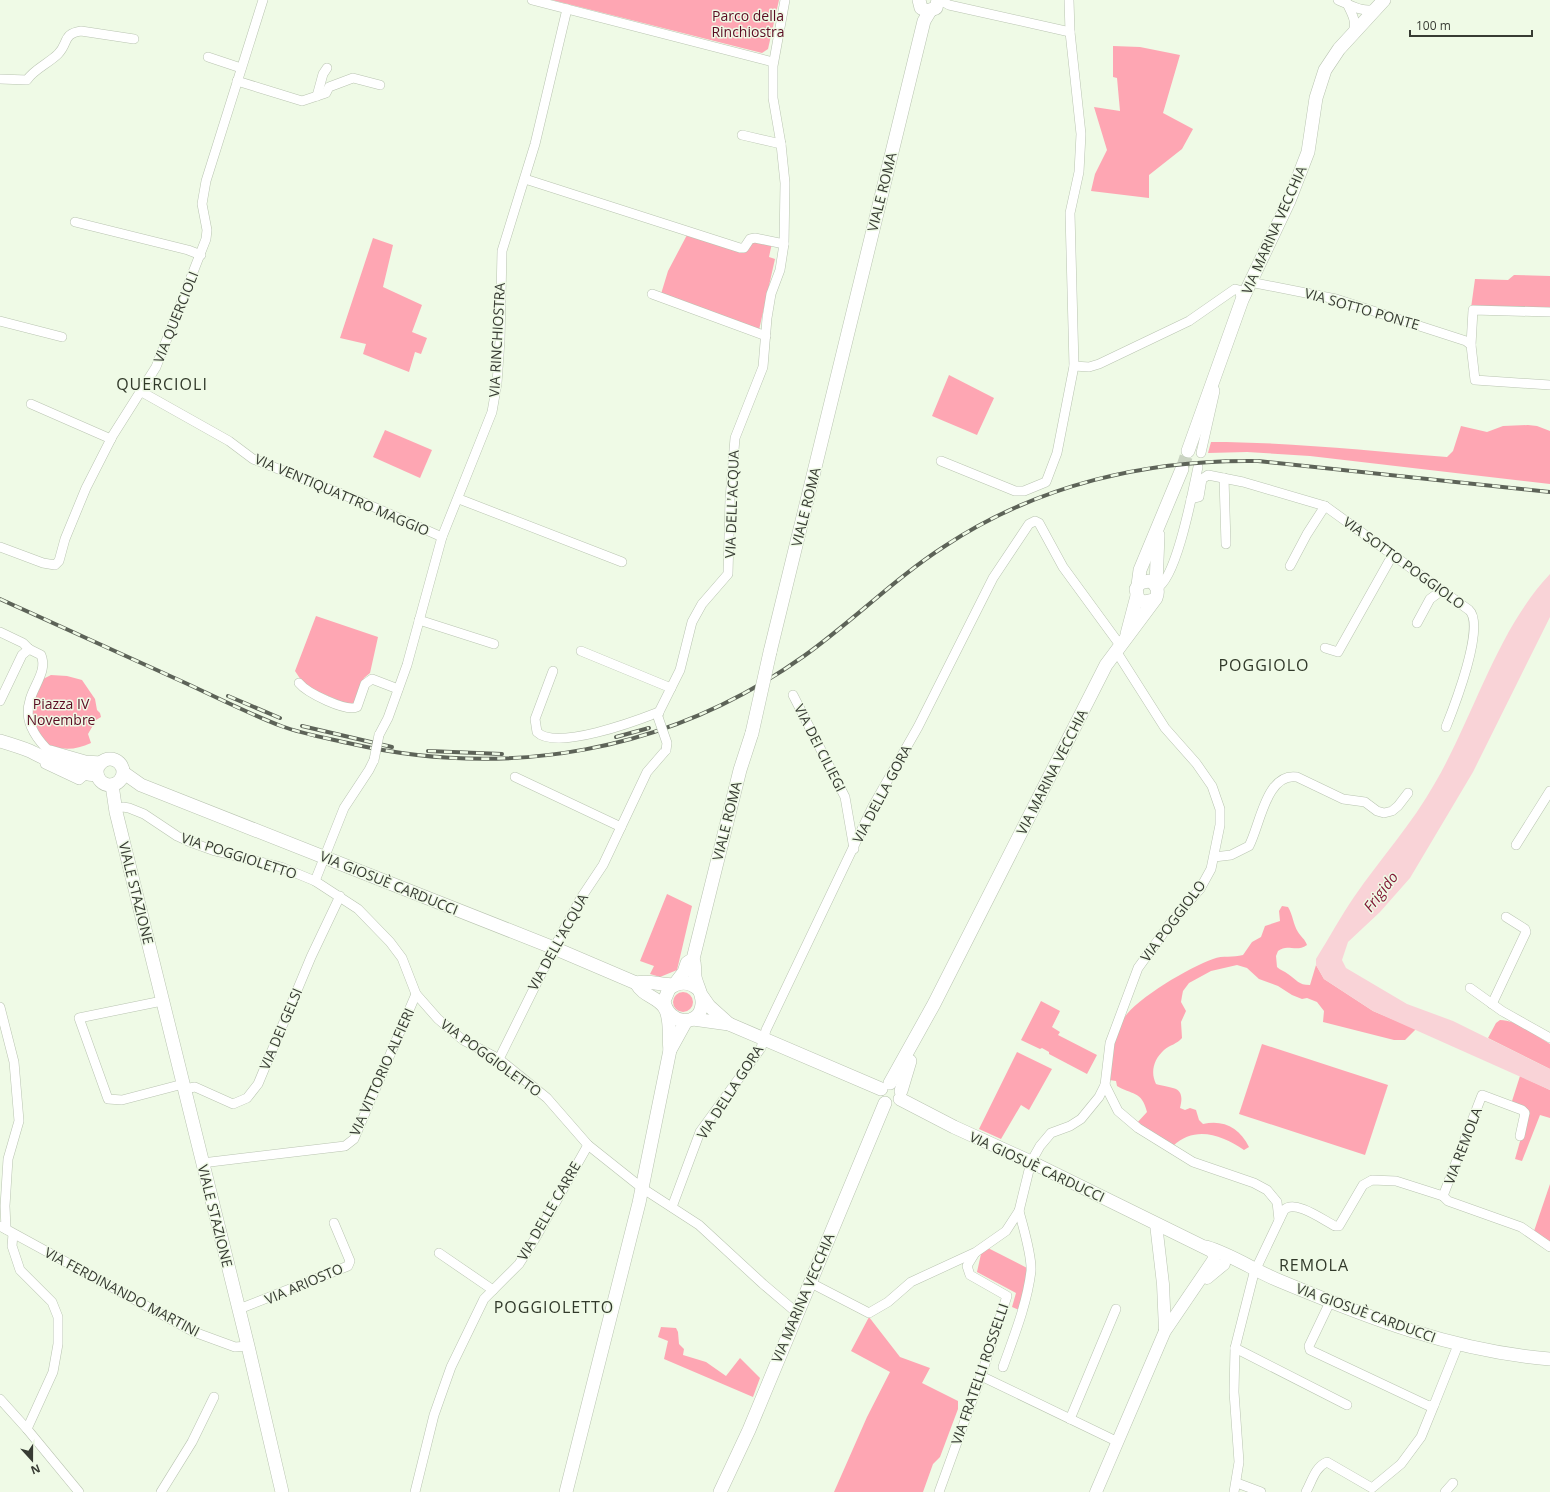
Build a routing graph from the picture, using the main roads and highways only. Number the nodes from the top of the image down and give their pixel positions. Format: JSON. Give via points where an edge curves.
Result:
{"nodes":[{"id":1,"x":1380,"y":4,"type":"edge"},
{"id":2,"x":929,"y":6,"type":"edge"},
{"id":3,"x":1194,"y":452,"type":"tunnel mouth"},
{"id":4,"x":1182,"y":469,"type":"tunnel mouth"},
{"id":5,"x":1158,"y":531,"type":"junction"},
{"id":6,"x":1137,"y":590,"type":"junction"},
{"id":7,"x":1155,"y":591,"type":"junction"},
{"id":8,"x":1121,"y":643,"type":"junction"},
{"id":9,"x":0,"y":741,"type":"edge"},
{"id":10,"x":40,"y":754,"type":"junction"},
{"id":11,"x":101,"y":762,"type":"junction"},
{"id":12,"x":124,"y":773,"type":"junction"},
{"id":13,"x":92,"y":775,"type":"junction"},
{"id":14,"x":112,"y":785,"type":"junction"},
{"id":15,"x":981,"y":913,"type":"junction"},
{"id":16,"x":693,"y":959,"type":"junction"},
{"id":17,"x":636,"y":983,"type":"junction"},
{"id":18,"x":674,"y":985,"type":"junction"},
{"id":19,"x":700,"y":993,"type":"junction"},
{"id":20,"x":665,"y":1008,"type":"junction"},
{"id":21,"x":689,"y":1020,"type":"junction"},
{"id":22,"x":729,"y":1024,"type":"junction"},
{"id":23,"x":670,"y":1050,"type":"junction"},
{"id":24,"x":885,"y":1086,"type":"junction"},
{"id":25,"x":901,"y":1095,"type":"junction"},
{"id":26,"x":884,"y":1103,"type":"junction"},
{"id":27,"x":1224,"y":1264,"type":"road end"},
{"id":28,"x":1255,"y":1271,"type":"junction"},
{"id":29,"x":1550,"y":1359,"type":"edge"},
{"id":30,"x":282,"y":1492,"type":"edge"},
{"id":31,"x":566,"y":1492,"type":"edge"},
{"id":32,"x":720,"y":1492,"type":"edge"}],
"edges":[{"from":1,"to":3,"type":"main road","name":"VIA MARINA VECCHIA","via":[[1339,49],[1325,70],[1316,98],[1308,152],[1289,201],[1242,300],[1211,384]]},
{"from":2,"to":16,"type":"main road","name":"VIALE ROMA","bridge":true,"via":[[752,733],[740,770]]},
{"from":4,"to":5,"type":"main road","name":"VIA MARINA VECCHIA"},
{"from":5,"to":6,"type":"main road","name":"VIA MARINA VECCHIA","via":[[1139,575]]},
{"from":5,"to":7,"type":"main road","name":"VIA MARINA VECCHIA"},
{"from":6,"to":7,"type":"main road","via":[[1146,581]]},
{"from":6,"to":7,"type":"main road","via":[[1144,602]]},
{"from":6,"to":8,"type":"main road","name":"VIA MARINA VECCHIA"},
{"from":7,"to":8,"type":"main road","name":"VIA MARINA VECCHIA","via":[[1141,619]]},
{"from":8,"to":15,"type":"main road","name":"VIA MARINA VECCHIA","via":[[1106,665]]},
{"from":9,"to":10,"type":"main road"},
{"from":10,"to":11,"type":"main road","via":[[85,762]]},
{"from":10,"to":13,"type":"main road"},
{"from":11,"to":12,"type":"main road","via":[[109,758],[116,759]]},
{"from":11,"to":13,"type":"main road"},
{"from":12,"to":14,"type":"main road","via":[[120,781]]},
{"from":12,"to":17,"type":"main road","name":"VIA GIOSUÈ CARDUCCI","via":[[141,785],[554,948]]},
{"from":13,"to":14,"type":"main road","via":[[103,783]]},
{"from":14,"to":30,"type":"main road","name":"VIALE STAZIONE"},
{"from":15,"to":24,"type":"main road","name":"VIA MARINA VECCHIA","via":[[909,1051]]},
{"from":15,"to":25,"type":"main road","name":"VIA MARINA VECCHIA","via":[[972,937],[913,1053]]},
{"from":16,"to":18,"type":"main road","name":"VIALE ROMA","via":[[687,963]]},
{"from":16,"to":19,"type":"main road"},
{"from":17,"to":18,"type":"main road","name":"VIA GIOSUÈ CARDUCCI","via":[[644,981]]},
{"from":17,"to":20,"type":"main road","name":"VIA GIOSUÈ CARDUCCI","via":[[640,991]]},
{"from":18,"to":19,"type":"main road","via":[[687,983]]},
{"from":18,"to":20,"type":"main road","via":[[665,995]]},
{"from":19,"to":21,"type":"main road","via":[[701,1009]]},
{"from":19,"to":22,"type":"main road","via":[[709,1006]]},
{"from":20,"to":21,"type":"main road","via":[[673,1018]]},
{"from":20,"to":23,"type":"main road"},
{"from":21,"to":22,"type":"main road"},
{"from":21,"to":23,"type":"main road"},
{"from":22,"to":24,"type":"main road"},
{"from":23,"to":31,"type":"main road","via":[[642,1188]]},
{"from":24,"to":25,"type":"main road","via":[[897,1085]]},
{"from":24,"to":26,"type":"main road","via":[[880,1098]]},
{"from":25,"to":26,"type":"main road","via":[[895,1104]]},
{"from":25,"to":28,"type":"main road","name":"VIA GIOSUÈ CARDUCCI","via":[[954,1127],[1030,1162],[1157,1230],[1175,1233],[1210,1250],[1220,1251]]},
{"from":26,"to":32,"type":"main road","name":"VIA MARINA VECCHIA","via":[[749,1430]]},
{"from":27,"to":28,"type":"main road","name":"VIA GIOSUÈ CARDUCCI"},
{"from":28,"to":29,"type":"main road","name":"VIA GIOSUÈ CARDUCCI","via":[[1390,1325],[1458,1345],[1515,1356]]}]}
